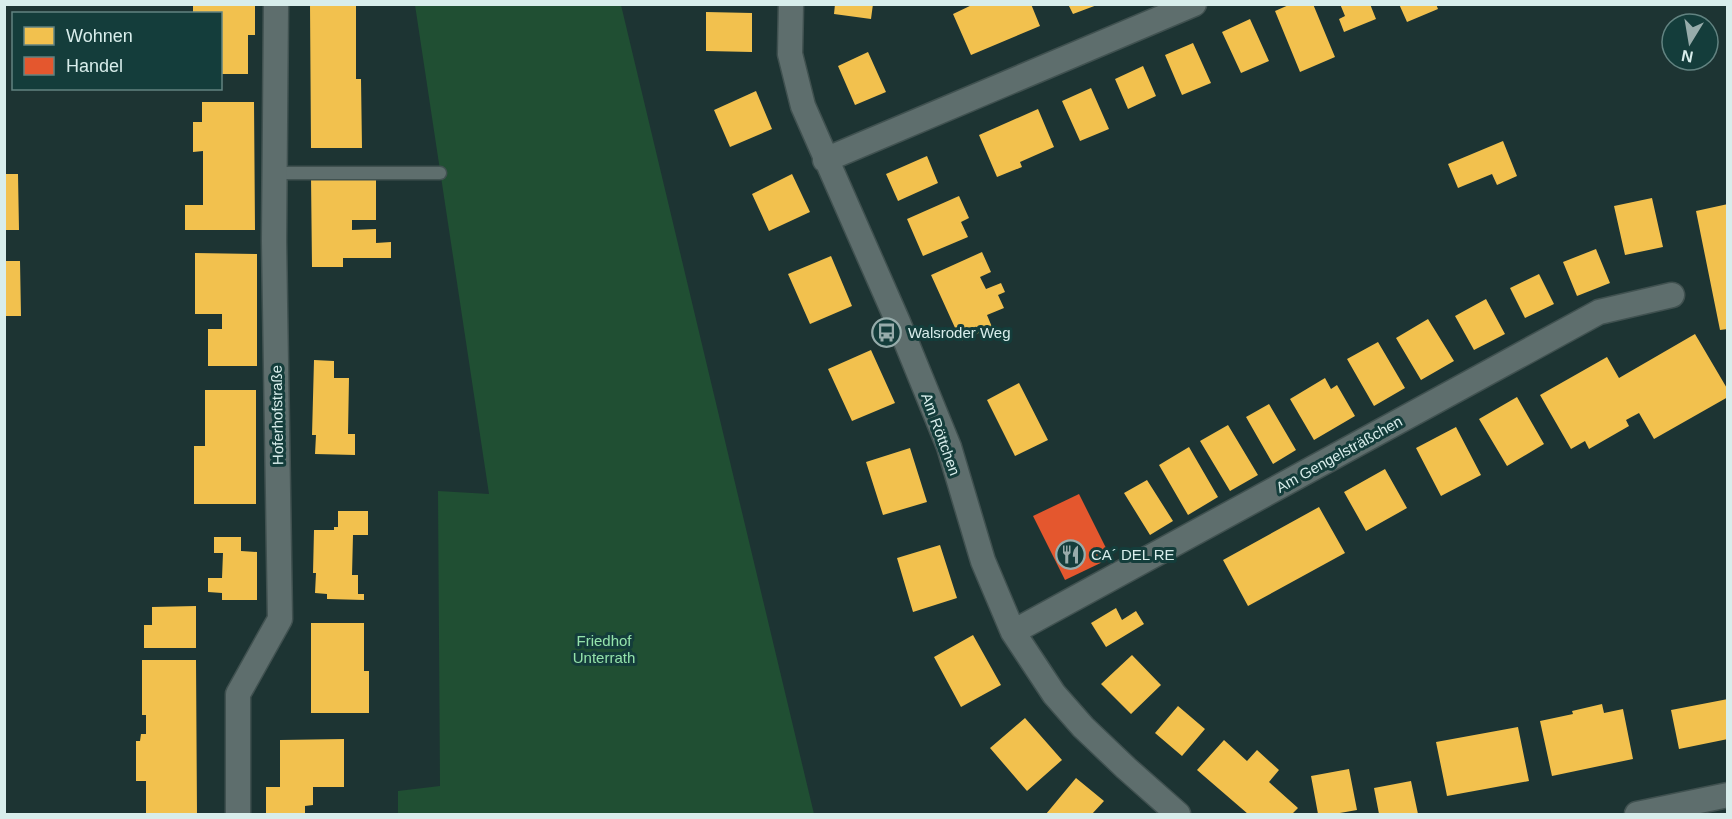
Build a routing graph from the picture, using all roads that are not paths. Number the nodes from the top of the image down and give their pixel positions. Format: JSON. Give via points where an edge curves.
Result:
{"nodes":[{"id":1,"x":276,"y":4,"type":"edge"},
{"id":2,"x":791,"y":4,"type":"edge"},
{"id":3,"x":1194,"y":4,"type":"edge"},
{"id":4,"x":825,"y":160,"type":"junction"},
{"id":5,"x":274,"y":173,"type":"junction"},
{"id":6,"x":440,"y":173,"type":"dead end"},
{"id":7,"x":1672,"y":295,"type":"dead end"},
{"id":8,"x":1012,"y":632,"type":"junction"},
{"id":9,"x":1728,"y":795,"type":"edge"},
{"id":10,"x":238,"y":814,"type":"edge"},
{"id":11,"x":1178,"y":814,"type":"edge"},
{"id":12,"x":1636,"y":814,"type":"edge"}],
"edges":[{"from":1,"to":5,"type":"street","name":"Hoferhofstraße"},
{"from":2,"to":4,"type":"street","name":"Am Röttchen","via":[[790,54],[803,106]]},
{"from":3,"to":4,"type":"street"},
{"from":4,"to":8,"type":"street","name":"Am Röttchen","via":[[949,447],[983,561]]},
{"from":5,"to":6,"type":"lane"},
{"from":5,"to":10,"type":"street","name":"Hoferhofstraße","via":[[280,619],[238,694]]},
{"from":7,"to":8,"type":"street","name":"Am Gengelsträßchen","via":[[1599,312]]},
{"from":8,"to":11,"type":"street","name":"Am Röttchen","via":[[1054,694],[1083,727]]},
{"from":9,"to":12,"type":"street"}]}
